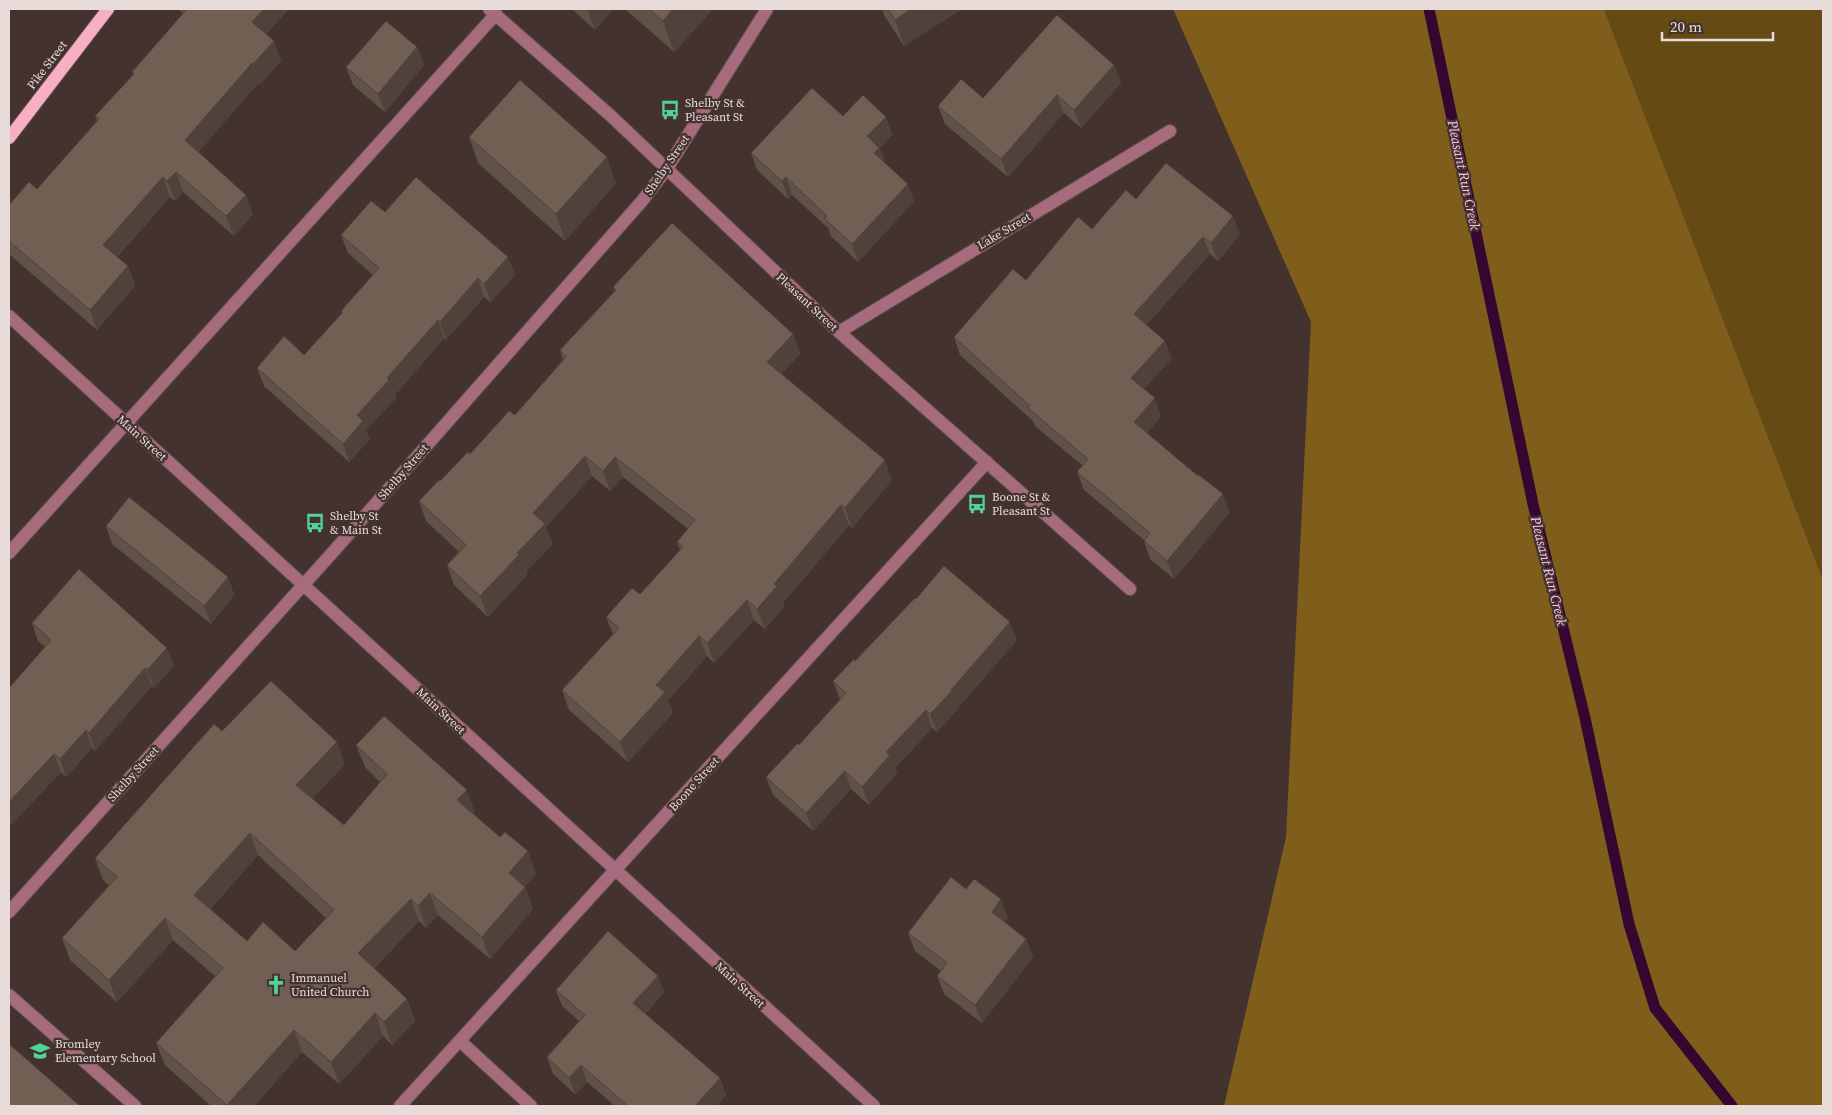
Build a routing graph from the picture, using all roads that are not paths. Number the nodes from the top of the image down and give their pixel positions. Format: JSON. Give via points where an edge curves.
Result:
{"nodes":[{"id":1,"x":108,"y":9,"type":"edge"},
{"id":2,"x":767,"y":9,"type":"edge"},
{"id":3,"x":492,"y":12,"type":"edge"},
{"id":4,"x":1170,"y":131,"type":"dead end"},
{"id":5,"x":9,"y":138,"type":"edge"},
{"id":6,"x":666,"y":170,"type":"junction"},
{"id":7,"x":9,"y":316,"type":"edge"},
{"id":8,"x":840,"y":332,"type":"junction"},
{"id":9,"x":127,"y":424,"type":"junction"},
{"id":10,"x":987,"y":462,"type":"junction"},
{"id":11,"x":9,"y":553,"type":"edge"},
{"id":12,"x":304,"y":585,"type":"junction"},
{"id":13,"x":1130,"y":589,"type":"dead end"},
{"id":14,"x":615,"y":871,"type":"junction"},
{"id":15,"x":9,"y":912,"type":"edge"},
{"id":16,"x":9,"y":995,"type":"edge"},
{"id":17,"x":460,"y":1041,"type":"junction"},
{"id":18,"x":135,"y":1106,"type":"edge"},
{"id":19,"x":400,"y":1106,"type":"edge"},
{"id":20,"x":531,"y":1106,"type":"edge"},
{"id":21,"x":874,"y":1106,"type":"edge"}],
"edges":[{"from":1,"to":5,"type":"main road","name":"Pike Street"},
{"from":2,"to":6,"type":"street","name":"Shelby Street"},
{"from":3,"to":6,"type":"street","name":"Pleasant Street","via":[[611,116]]},
{"from":3,"to":9,"type":"street"},
{"from":4,"to":8,"type":"street","name":"Lake Street"},
{"from":6,"to":8,"type":"street","name":"Pleasant Street"},
{"from":6,"to":12,"type":"street","name":"Shelby Street","via":[[636,209]]},
{"from":7,"to":9,"type":"street","name":"Main Street"},
{"from":8,"to":10,"type":"street","name":"Pleasant Street"},
{"from":9,"to":11,"type":"street"},
{"from":9,"to":12,"type":"street","name":"Main Street"},
{"from":10,"to":13,"type":"street","name":"Pleasant Street"},
{"from":10,"to":14,"type":"street","name":"Boone Street"},
{"from":12,"to":14,"type":"street","name":"Main Street"},
{"from":12,"to":15,"type":"street","name":"Shelby Street"},
{"from":14,"to":17,"type":"street","name":"Boone Street"},
{"from":14,"to":21,"type":"street","name":"Main Street"},
{"from":16,"to":18,"type":"street"},
{"from":17,"to":19,"type":"street","name":"Boone Street"},
{"from":17,"to":20,"type":"street"}]}
